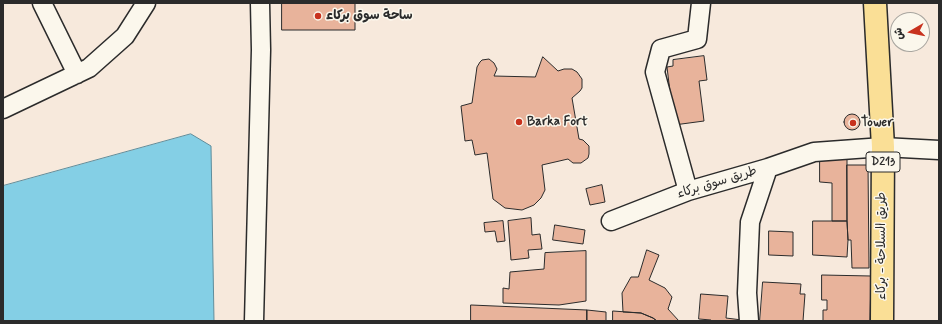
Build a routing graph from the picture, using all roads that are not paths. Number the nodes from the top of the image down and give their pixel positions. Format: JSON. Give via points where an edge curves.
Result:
{"nodes":[{"id":1,"x":42,"y":3,"type":"edge"},
{"id":2,"x":146,"y":3,"type":"edge"},
{"id":3,"x":260,"y":3,"type":"edge"},
{"id":4,"x":701,"y":3,"type":"edge"},
{"id":5,"x":875,"y":3,"type":"edge"},
{"id":6,"x":77,"y":74,"type":"junction"},
{"id":7,"x":3,"y":109,"type":"edge"},
{"id":8,"x":883,"y":147,"type":"junction"},
{"id":9,"x":939,"y":150,"type":"edge"},
{"id":10,"x":768,"y":168,"type":"junction"},
{"id":11,"x":688,"y":191,"type":"junction"},
{"id":12,"x":611,"y":221,"type":"dead end"},
{"id":13,"x":254,"y":321,"type":"edge"},
{"id":14,"x":749,"y":321,"type":"edge"},
{"id":15,"x":882,"y":321,"type":"edge"}],
"edges":[{"from":1,"to":6,"type":"street"},
{"from":2,"to":6,"type":"street","via":[[125,36],[89,68]]},
{"from":3,"to":13,"type":"street"},
{"from":4,"to":11,"type":"street","via":[[697,39],[661,49],[655,72]]},
{"from":5,"to":8,"type":"main road","name":"طريق السلاحة - بركاء","number":"D213"},
{"from":6,"to":7,"type":"street"},
{"from":8,"to":9,"type":"street"},
{"from":8,"to":10,"type":"street","via":[[814,152]]},
{"from":8,"to":15,"type":"main road","name":"طريق السلاحة - بركاء","number":"D213"},
{"from":10,"to":11,"type":"street","name":"طريق سوق بركاء"},
{"from":10,"to":14,"type":"street","name":"طريق سوق بركاء","via":[[750,222],[747,293]]},
{"from":11,"to":12,"type":"street","name":"طريق سوق بركاء"}]}
